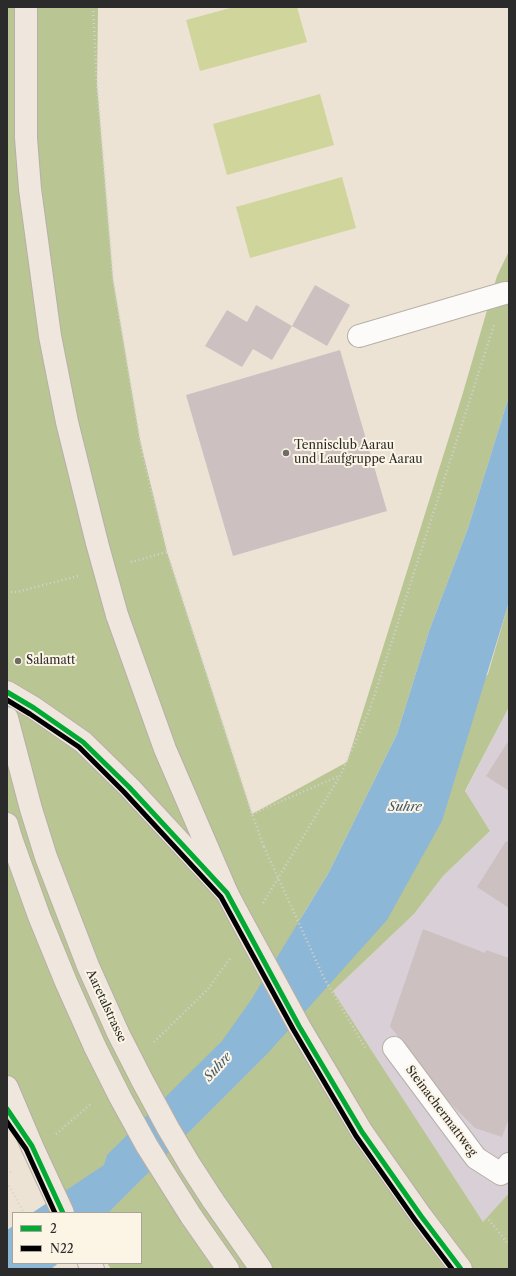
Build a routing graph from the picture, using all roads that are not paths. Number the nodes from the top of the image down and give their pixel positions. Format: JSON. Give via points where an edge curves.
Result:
{"nodes":[{"id":1,"x":26,"y":7,"type":"edge"},
{"id":2,"x":505,"y":293,"type":"road end"},
{"id":3,"x":359,"y":336,"type":"dead end"},
{"id":4,"x":7,"y":692,"type":"edge"},
{"id":5,"x":7,"y":718,"type":"edge"},
{"id":6,"x":9,"y":831,"type":"edge"},
{"id":7,"x":227,"y":894,"type":"junction"},
{"id":8,"x":394,"y":1048,"type":"dead end"},
{"id":9,"x":8,"y":1097,"type":"edge"},
{"id":10,"x":509,"y":1164,"type":"edge"},
{"id":11,"x":63,"y":1212,"type":"edge"},
{"id":12,"x":228,"y":1269,"type":"edge"},
{"id":13,"x":261,"y":1269,"type":"edge"},
{"id":14,"x":461,"y":1269,"type":"edge"}],
"edges":[{"from":1,"to":7,"type":"main road","bridge":true,"via":[[26,138],[30,189],[53,351],[67,422],[117,615],[165,749]]},
{"from":2,"to":3,"type":"lane"},
{"from":4,"to":7,"type":"main road","via":[[83,742],[129,787]]},
{"from":5,"to":13,"type":"main road","name":"Aaretalstrasse","bridge":true,"via":[[46,857],[88,966],[118,1033],[190,1165]]},
{"from":6,"to":12,"type":"main road","bridge":true,"via":[[66,982],[120,1097],[191,1216]]},
{"from":7,"to":14,"type":"main road","bridge":true,"via":[[299,1026],[362,1132]]},
{"from":8,"to":10,"type":"lane","name":"Steinachermattweg","via":[[476,1158],[501,1174]]},
{"from":9,"to":11,"type":"main road","bridge":true}]}
